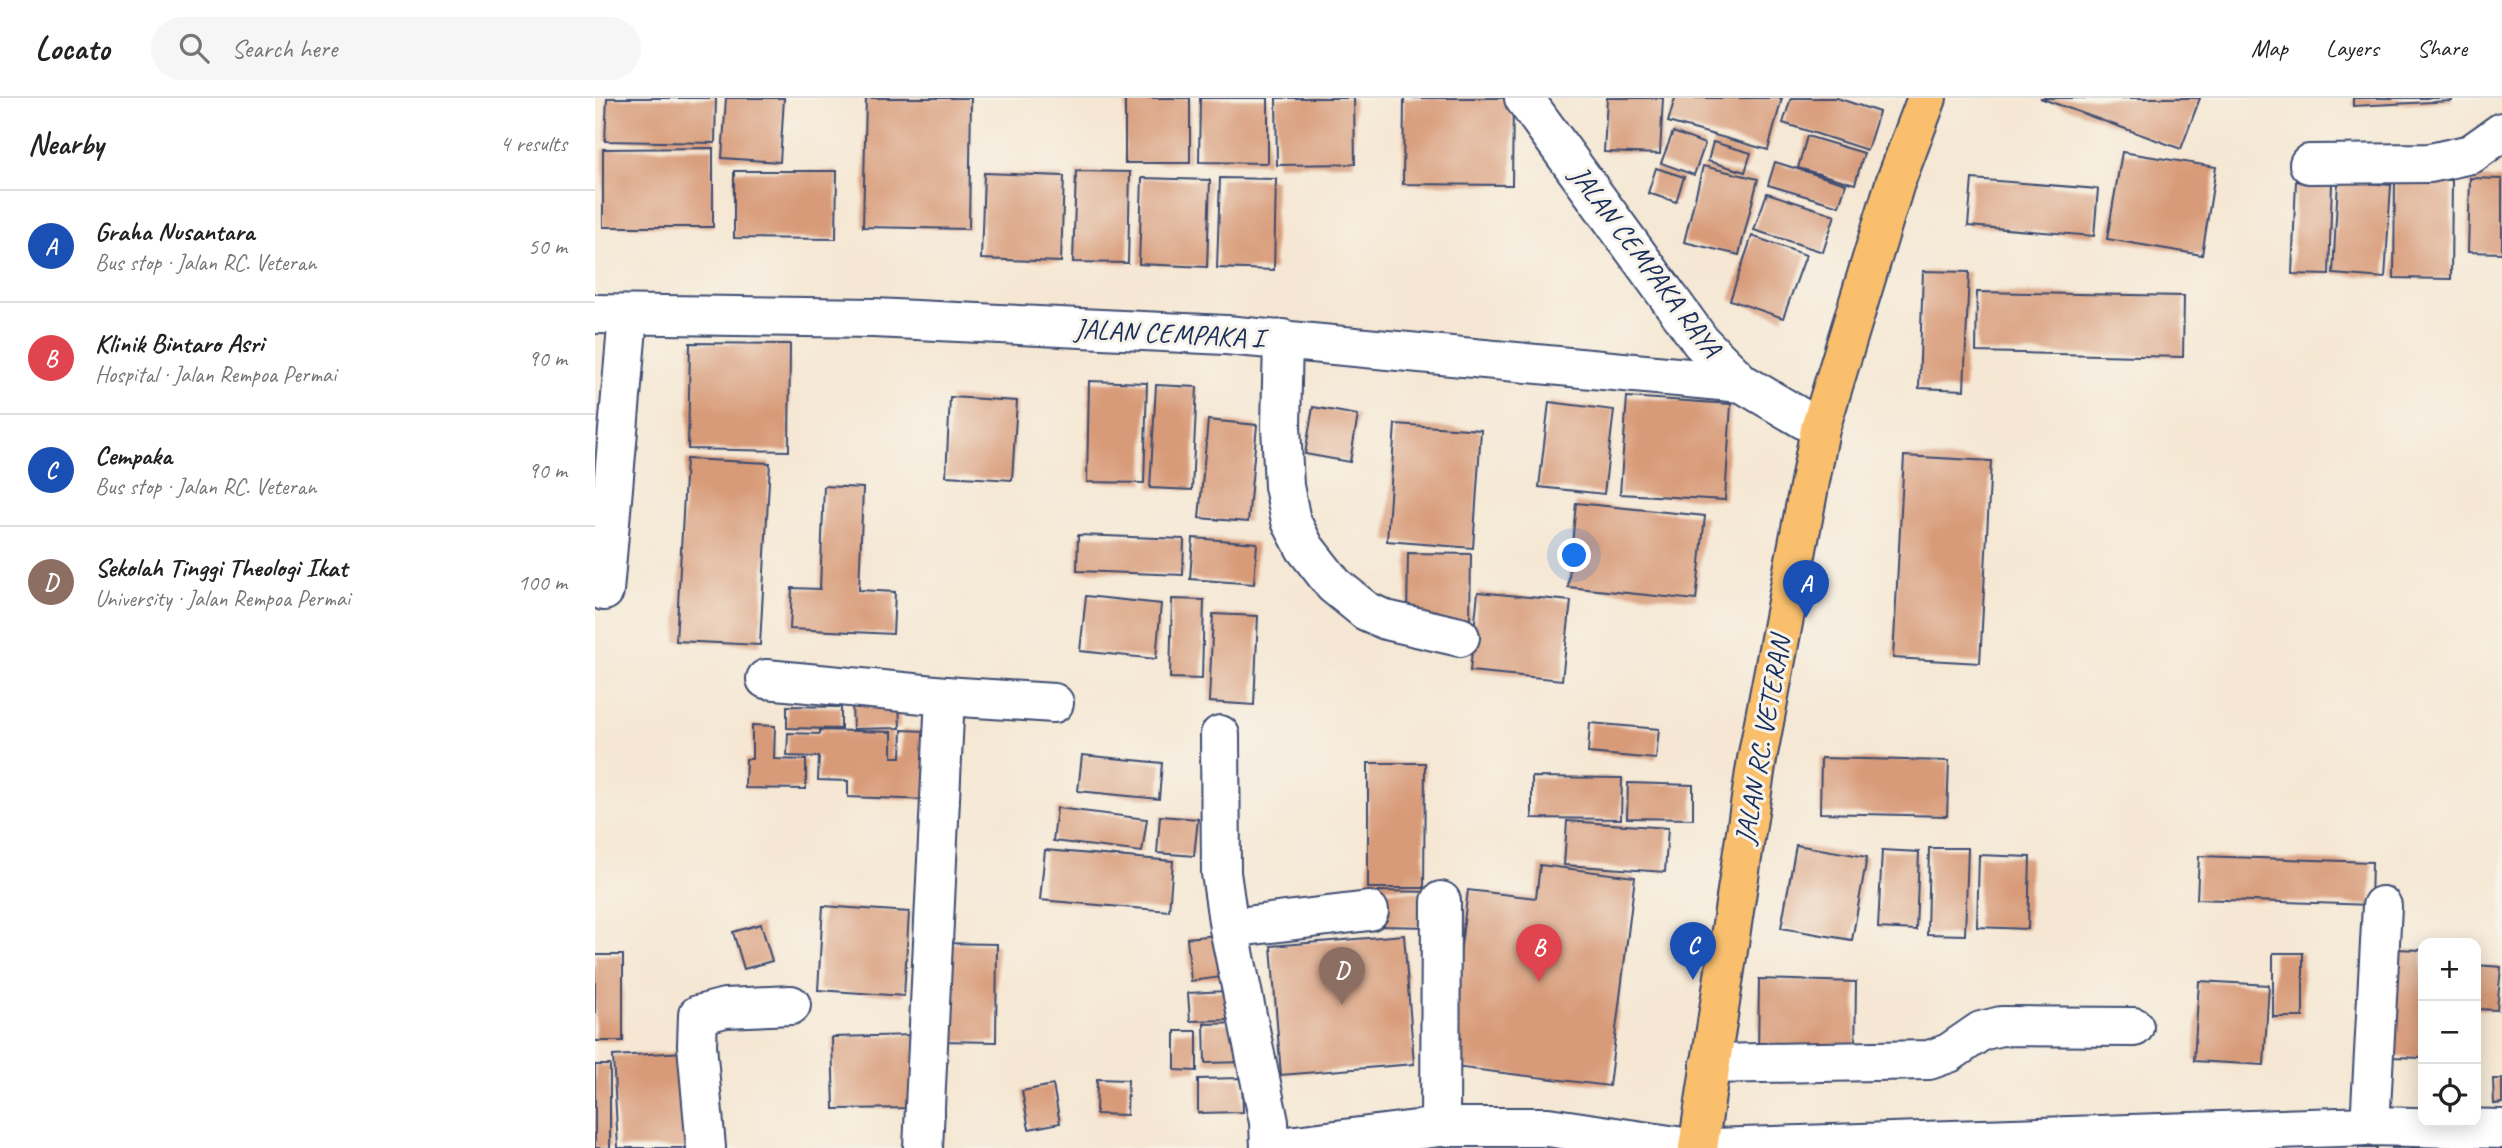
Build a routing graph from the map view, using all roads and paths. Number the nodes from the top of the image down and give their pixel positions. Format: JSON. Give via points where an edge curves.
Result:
{"nodes":[{"id":1,"x":1524,"y":98,"type":"edge"},
{"id":2,"x":1927,"y":98,"type":"edge"},
{"id":3,"x":2502,"y":132,"type":"edge"},
{"id":4,"x":2309,"y":164,"type":"dead end"},
{"id":5,"x":612,"y":315,"type":"edge"},
{"id":6,"x":1283,"y":339,"type":"junction"},
{"id":7,"x":1742,"y":383,"type":"junction"},
{"id":8,"x":1820,"y":429,"type":"junction"},
{"id":9,"x":604,"y":591,"type":"dead end"},
{"id":10,"x":1460,"y":637,"type":"dead end"},
{"id":11,"x":766,"y":679,"type":"dead end"},
{"id":12,"x":945,"y":696,"type":"junction"},
{"id":13,"x":1054,"y":703,"type":"dead end"},
{"id":14,"x":1220,"y":735,"type":"dead end"},
{"id":15,"x":1441,"y":901,"type":"dead end"},
{"id":16,"x":2382,"y":906,"type":"dead end"},
{"id":17,"x":1369,"y":911,"type":"dead end"},
{"id":18,"x":1229,"y":929,"type":"junction"},
{"id":19,"x":791,"y":1005,"type":"dead end"},
{"id":20,"x":2134,"y":1027,"type":"dead end"},
{"id":21,"x":1710,"y":1064,"type":"junction"},
{"id":22,"x":2370,"y":1126,"type":"junction"},
{"id":23,"x":1440,"y":1127,"type":"junction"},
{"id":24,"x":2502,"y":1129,"type":"edge"},
{"id":25,"x":2306,"y":1138,"type":"edge"},
{"id":26,"x":706,"y":1148,"type":"edge"},
{"id":27,"x":923,"y":1148,"type":"edge"},
{"id":28,"x":1277,"y":1148,"type":"edge"},
{"id":29,"x":1690,"y":1148,"type":"edge"},
{"id":30,"x":1697,"y":1148,"type":"edge"},
{"id":31,"x":1712,"y":1148,"type":"edge"}],
"edges":[{"from":1,"to":7,"type":"street","name":"JALAN CEMPAKA RAYA","via":[[1700,342]]},
{"from":2,"to":8,"type":"main road","name":"JALAN RC. VETERAN","via":[[1895,183]]},
{"from":3,"to":4,"type":"street","via":[[2471,154],[2430,163]]},
{"from":5,"to":6,"type":"street","name":"JALAN CEMPAKA I","via":[[874,318]]},
{"from":5,"to":9,"type":"street"},
{"from":6,"to":7,"type":"street","name":"JALAN CEMPAKA I"},
{"from":6,"to":10,"type":"street","via":[[1284,486],[1291,521],[1305,548],[1333,585],[1366,611]]},
{"from":7,"to":8,"type":"street","name":"JALAN CEMPAKA RAYA"},
{"from":8,"to":21,"type":"main road","name":"JALAN RC. VETERAN","via":[[1757,759]]},
{"from":11,"to":12,"type":"street"},
{"from":12,"to":13,"type":"street"},
{"from":12,"to":27,"type":"street"},
{"from":14,"to":18,"type":"street","via":[[1221,873]]},
{"from":15,"to":23,"type":"street"},
{"from":16,"to":22,"type":"street"},
{"from":17,"to":18,"type":"street"},
{"from":18,"to":28,"type":"street"},
{"from":19,"to":26,"type":"street","via":[[698,1015]]},
{"from":20,"to":21,"type":"street","via":[[2001,1026],[1981,1031],[1949,1053],[1929,1059]]},
{"from":21,"to":30,"type":"main road","name":"JALAN RC. VETERAN"},
{"from":22,"to":24,"type":"street"},
{"from":22,"to":25,"type":"street"},
{"from":23,"to":28,"type":"street"},
{"from":23,"to":29,"type":"street","via":[[1548,1127]]},
{"from":25,"to":31,"type":"street"}]}
